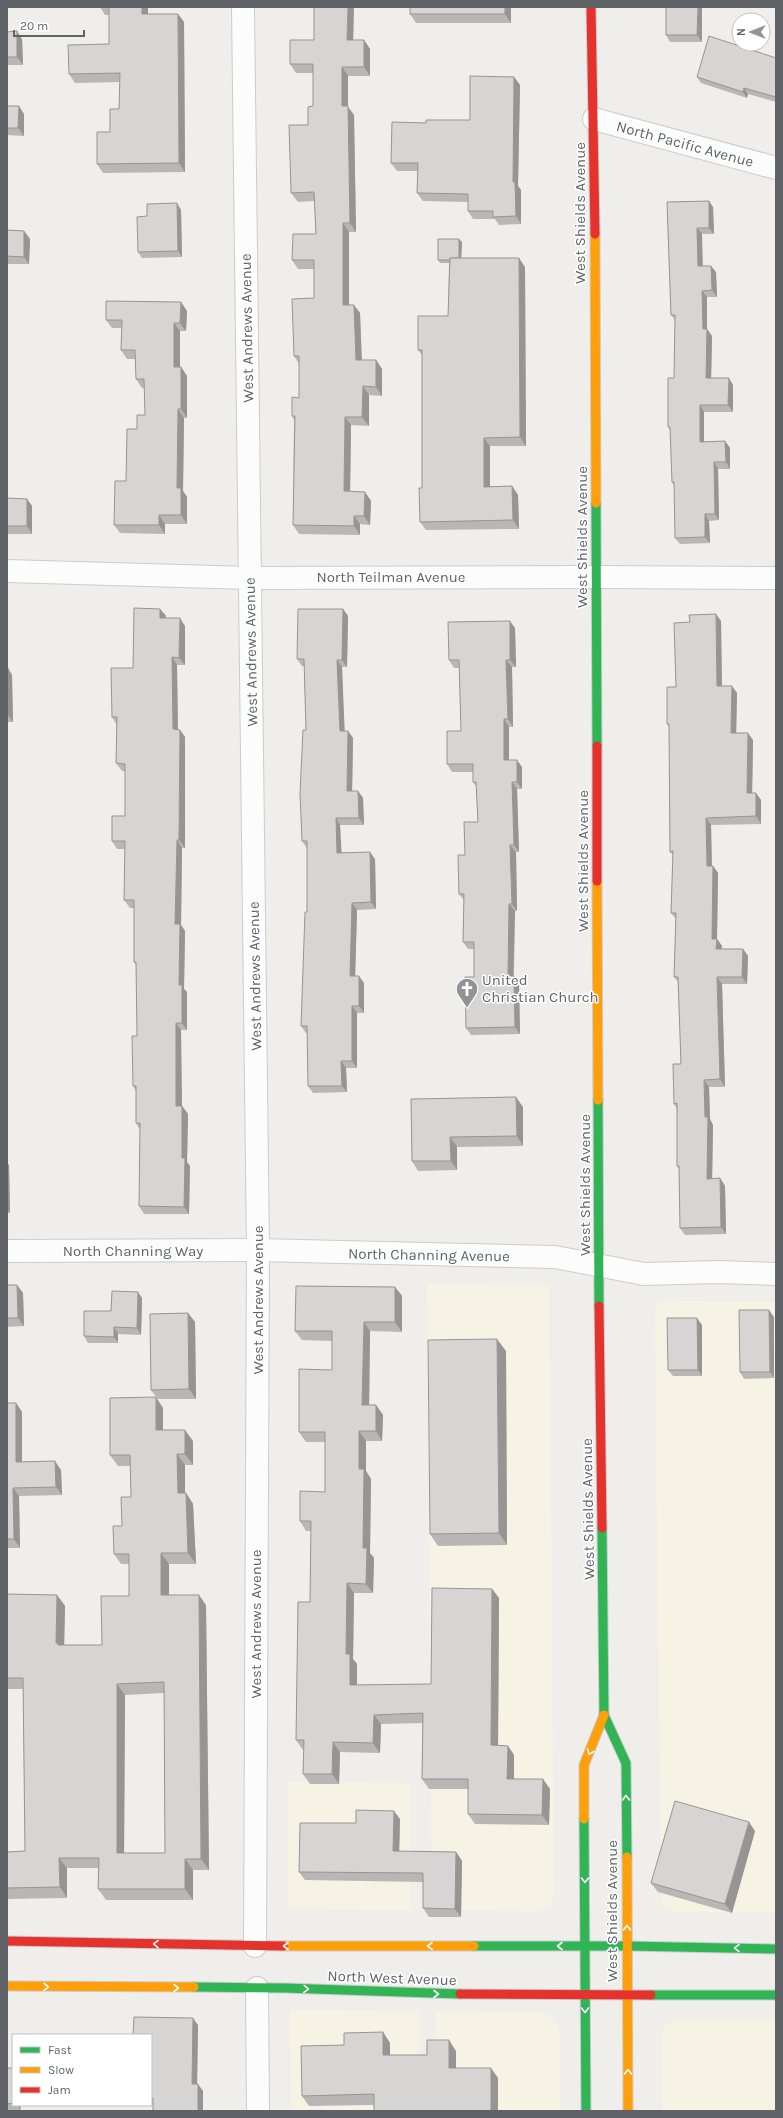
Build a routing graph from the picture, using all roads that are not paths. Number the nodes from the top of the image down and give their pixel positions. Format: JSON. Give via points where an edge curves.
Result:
{"nodes":[{"id":1,"x":244,"y":7,"type":"edge"},
{"id":2,"x":591,"y":7,"type":"edge"},
{"id":3,"x":594,"y":119,"type":"junction"},
{"id":4,"x":776,"y":168,"type":"edge"},
{"id":5,"x":7,"y":572,"type":"edge"},
{"id":6,"x":596,"y":577,"type":"junction"},
{"id":7,"x":250,"y":578,"type":"junction"},
{"id":8,"x":776,"y":578,"type":"edge"},
{"id":9,"x":258,"y":1250,"type":"junction"},
{"id":10,"x":7,"y":1251,"type":"edge"},
{"id":11,"x":599,"y":1266,"type":"junction"},
{"id":12,"x":776,"y":1274,"type":"edge"},
{"id":13,"x":604,"y":1715,"type":"junction"},
{"id":14,"x":7,"y":1941,"type":"edge"},
{"id":15,"x":255,"y":1946,"type":"junction"},
{"id":16,"x":585,"y":1946,"type":"junction"},
{"id":17,"x":627,"y":1946,"type":"junction"},
{"id":18,"x":776,"y":1949,"type":"edge"},
{"id":19,"x":7,"y":1986,"type":"edge"},
{"id":20,"x":257,"y":1988,"type":"junction"},
{"id":21,"x":585,"y":1993,"type":"junction"},
{"id":22,"x":627,"y":1994,"type":"junction"},
{"id":23,"x":776,"y":1995,"type":"edge"},
{"id":24,"x":258,"y":2111,"type":"edge"},
{"id":25,"x":586,"y":2111,"type":"edge"},
{"id":26,"x":628,"y":2111,"type":"edge"}],
"edges":[{"from":1,"to":7,"type":"street","name":"West Andrews Avenue"},
{"from":2,"to":3,"type":"main road","name":"West Shields Avenue"},
{"from":3,"to":4,"type":"street","name":"North Pacific Avenue"},
{"from":3,"to":6,"type":"main road","name":"West Shields Avenue"},
{"from":5,"to":7,"type":"street","name":"North Teilman Avenue"},
{"from":6,"to":7,"type":"street","name":"North Teilman Avenue"},
{"from":6,"to":8,"type":"street","name":"North Teilman Avenue"},
{"from":6,"to":11,"type":"main road","name":"West Shields Avenue"},
{"from":7,"to":9,"type":"street","name":"West Andrews Avenue"},
{"from":9,"to":10,"type":"street","name":"North Channing Way"},
{"from":9,"to":11,"type":"street","name":"North Channing Avenue","via":[[555,1257]]},
{"from":9,"to":15,"type":"street","name":"West Andrews Avenue"},
{"from":11,"to":12,"type":"street","via":[[644,1274]]},
{"from":11,"to":13,"type":"main road","name":"West Shields Avenue"},
{"from":13,"to":16,"type":"main road","name":"West Shields Avenue","one_way":true,"via":[[584,1765]]},
{"from":17,"to":13,"type":"main road","name":"West Shields Avenue","one_way":true,"via":[[626,1763]]},
{"from":15,"to":14,"type":"main road","name":"North West Avenue","one_way":true},
{"from":16,"to":15,"type":"main road","name":"North West Avenue","one_way":true},
{"from":16,"to":17,"type":"main road","name":"North West Avenue"},
{"from":16,"to":21,"type":"main road","name":"West Shields Avenue"},
{"from":18,"to":17,"type":"main road","name":"North West Avenue","one_way":true},
{"from":17,"to":22,"type":"main road","name":"West Shields Avenue"},
{"from":19,"to":20,"type":"main road","name":"North West Avenue","one_way":true},
{"from":20,"to":21,"type":"main road","name":"North West Avenue","one_way":true,"via":[[425,1994]]},
{"from":20,"to":24,"type":"street"},
{"from":21,"to":22,"type":"main road","name":"North West Avenue"},
{"from":21,"to":25,"type":"main road","name":"West Shields Avenue","one_way":true},
{"from":22,"to":23,"type":"main road","name":"North West Avenue"},
{"from":26,"to":22,"type":"main road","name":"West Shields Avenue","one_way":true}]}
